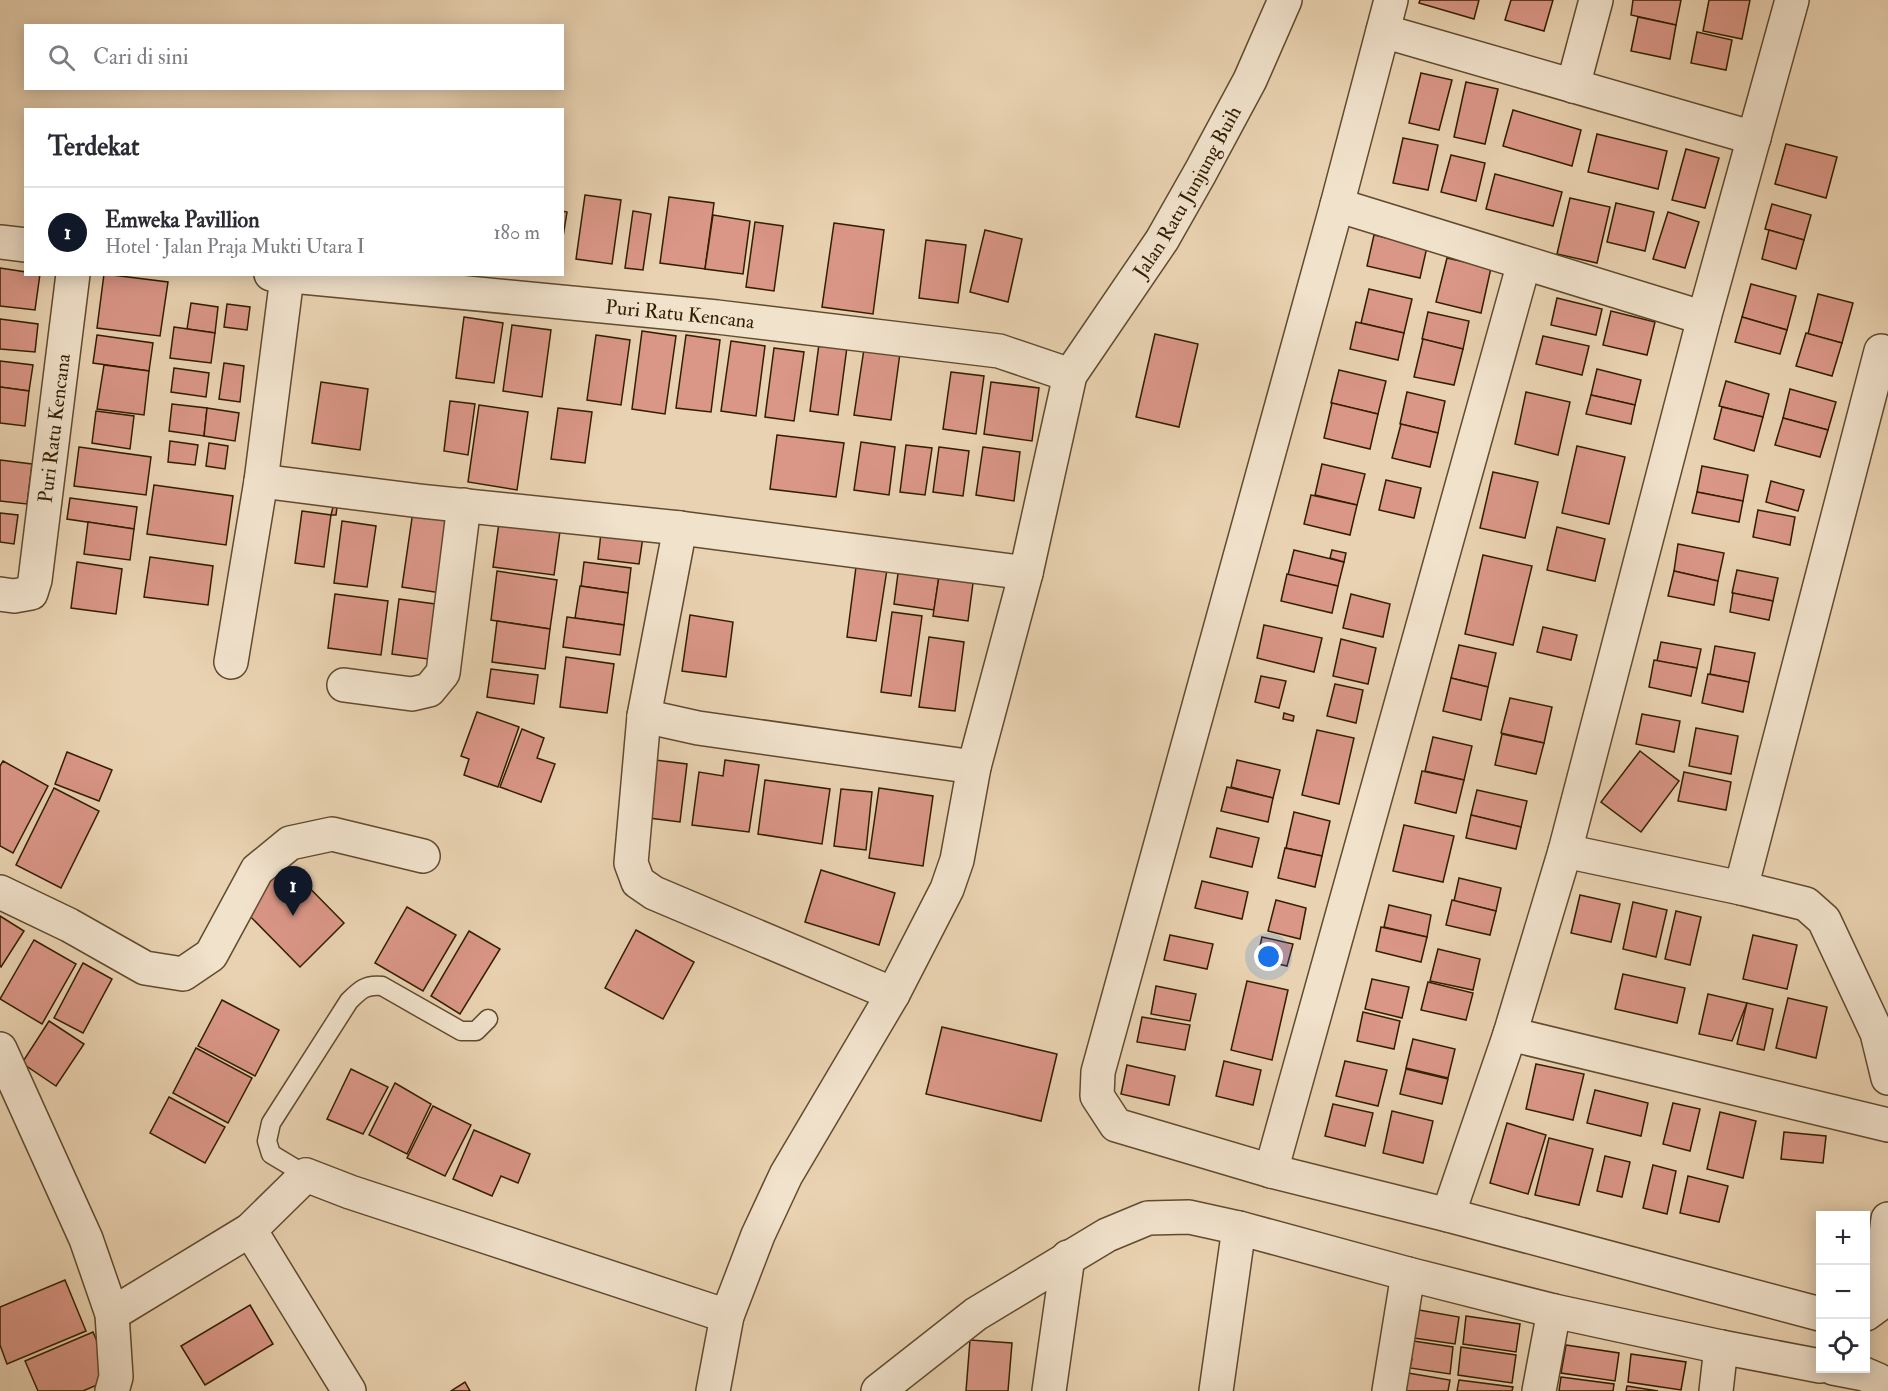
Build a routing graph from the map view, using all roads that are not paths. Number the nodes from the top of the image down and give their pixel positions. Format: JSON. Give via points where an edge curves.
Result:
{"nodes":[{"id":1,"x":1285,"y":0,"type":"edge"},
{"id":2,"x":1391,"y":0,"type":"edge"},
{"id":3,"x":1596,"y":0,"type":"edge"},
{"id":4,"x":1792,"y":0,"type":"edge"},
{"id":5,"x":1383,"y":31,"type":"junction"},
{"id":6,"x":1573,"y":86,"type":"junction"},
{"id":7,"x":1754,"y":138,"type":"junction"},
{"id":8,"x":1337,"y":205,"type":"junction"},
{"id":9,"x":0,"y":242,"type":"edge"},
{"id":10,"x":24,"y":245,"type":"edge"},
{"id":11,"x":1524,"y":262,"type":"junction"},
{"id":12,"x":72,"y":276,"type":"edge"},
{"id":13,"x":279,"y":276,"type":"edge"},
{"id":14,"x":1704,"y":318,"type":"junction"},
{"id":15,"x":1881,"y":351,"type":"dead end"},
{"id":16,"x":1070,"y":375,"type":"junction"},
{"id":17,"x":261,"y":481,"type":"junction"},
{"id":18,"x":464,"y":505,"type":"junction"},
{"id":19,"x":680,"y":528,"type":"junction"},
{"id":20,"x":1026,"y":573,"type":"junction"},
{"id":21,"x":0,"y":594,"type":"edge"},
{"id":22,"x":231,"y":662,"type":"dead end"},
{"id":23,"x":344,"y":685,"type":"dead end"},
{"id":24,"x":644,"y":716,"type":"junction"},
{"id":25,"x":974,"y":767,"type":"junction"},
{"id":26,"x":1565,"y":851,"type":"junction"},
{"id":27,"x":423,"y":856,"type":"dead end"},
{"id":28,"x":1741,"y":888,"type":"junction"},
{"id":29,"x":0,"y":892,"type":"edge"},
{"id":30,"x":892,"y":994,"type":"junction"},
{"id":31,"x":488,"y":1019,"type":"dead end"},
{"id":32,"x":1510,"y":1034,"type":"junction"},
{"id":33,"x":0,"y":1049,"type":"edge"},
{"id":34,"x":1888,"y":1078,"type":"edge"},
{"id":35,"x":1888,"y":1125,"type":"edge"},
{"id":36,"x":1271,"y":1171,"type":"junction"},
{"id":37,"x":306,"y":1175,"type":"junction"},
{"id":38,"x":1448,"y":1215,"type":"junction"},
{"id":39,"x":1888,"y":1219,"type":"edge"},
{"id":40,"x":1239,"y":1228,"type":"junction"},
{"id":41,"x":250,"y":1230,"type":"junction"},
{"id":42,"x":1068,"y":1257,"type":"junction"},
{"id":43,"x":1408,"y":1274,"type":"junction"},
{"id":44,"x":1554,"y":1311,"type":"junction"},
{"id":45,"x":1870,"y":1311,"type":"edge"},
{"id":46,"x":1816,"y":1313,"type":"edge"},
{"id":47,"x":112,"y":1314,"type":"junction"},
{"id":48,"x":727,"y":1316,"type":"junction"},
{"id":49,"x":1721,"y":1347,"type":"junction"},
{"id":50,"x":1816,"y":1365,"type":"edge"},
{"id":51,"x":1859,"y":1373,"type":"edge"},
{"id":52,"x":112,"y":1391,"type":"edge"},
{"id":53,"x":349,"y":1391,"type":"edge"},
{"id":54,"x":713,"y":1391,"type":"edge"},
{"id":55,"x":878,"y":1391,"type":"edge"},
{"id":56,"x":1049,"y":1391,"type":"edge"},
{"id":57,"x":1216,"y":1391,"type":"edge"},
{"id":58,"x":1389,"y":1391,"type":"edge"},
{"id":59,"x":1539,"y":1391,"type":"edge"},
{"id":60,"x":1716,"y":1391,"type":"edge"},
{"id":61,"x":1881,"y":1391,"type":"edge"}],
"edges":[{"from":1,"to":16,"type":"street","name":"Jalan Ratu Junjung Buih","via":[[1250,80],[1200,174],[1162,240]]},
{"from":2,"to":5,"type":"street"},
{"from":3,"to":6,"type":"street"},
{"from":4,"to":7,"type":"street"},
{"from":5,"to":6,"type":"street"},
{"from":5,"to":8,"type":"street"},
{"from":6,"to":7,"type":"street"},
{"from":7,"to":14,"type":"street"},
{"from":8,"to":11,"type":"street"},
{"from":8,"to":36,"type":"street","via":[[1098,1072],[1097,1096],[1116,1125]]},
{"from":9,"to":10,"type":"street"},
{"from":11,"to":14,"type":"street"},
{"from":11,"to":36,"type":"street"},
{"from":12,"to":21,"type":"street","name":"Puri Ratu Kencana","via":[[35,580],[31,593]]},
{"from":13,"to":16,"type":"street","name":"Puri Ratu Kencana","via":[[717,317],[999,351]]},
{"from":13,"to":17,"type":"street","name":"Puri Ratu Kencana"},
{"from":14,"to":26,"type":"street"},
{"from":15,"to":28,"type":"street"},
{"from":16,"to":20,"type":"street"},
{"from":17,"to":18,"type":"street"},
{"from":17,"to":22,"type":"street","name":"Puri Ratu Kencana"},
{"from":18,"to":19,"type":"street"},
{"from":18,"to":23,"type":"street","via":[[443,673],[429,690],[412,694]]},
{"from":19,"to":20,"type":"street"},
{"from":19,"to":24,"type":"street"},
{"from":20,"to":25,"type":"street"},
{"from":24,"to":25,"type":"street","via":[[698,728]]},
{"from":24,"to":30,"type":"street","via":[[631,863],[638,882],[654,893]]},
{"from":25,"to":30,"type":"street","via":[[957,860],[947,889]]},
{"from":26,"to":28,"type":"street"},
{"from":26,"to":32,"type":"street"},
{"from":27,"to":29,"type":"street","via":[[332,834],[290,843],[257,870],[211,955],[183,974],[145,968]]},
{"from":28,"to":34,"type":"street","via":[[1806,904],[1824,920],[1877,1033]]},
{"from":30,"to":48,"type":"street","via":[[786,1175]]},
{"from":31,"to":37,"type":"lane","via":[[476,1031],[461,1031],[382,986],[372,984],[360,991],[349,1001],[271,1124],[267,1141],[272,1154]]},
{"from":32,"to":35,"type":"street"},
{"from":32,"to":38,"type":"street"},
{"from":33,"to":47,"type":"street","via":[[86,1239]]},
{"from":36,"to":38,"type":"street"},
{"from":37,"to":41,"type":"street"},
{"from":37,"to":48,"type":"street"},
{"from":38,"to":46,"type":"street"},
{"from":39,"to":45,"type":"street","via":[[1877,1306]]},
{"from":40,"to":42,"type":"street","via":[[1189,1217],[1148,1218]]},
{"from":40,"to":43,"type":"street"},
{"from":40,"to":57,"type":"street"},
{"from":41,"to":47,"type":"street"},
{"from":41,"to":53,"type":"street"},
{"from":42,"to":55,"type":"street","via":[[976,1314]]},
{"from":42,"to":56,"type":"street"},
{"from":43,"to":44,"type":"street"},
{"from":43,"to":58,"type":"street"},
{"from":44,"to":49,"type":"street"},
{"from":44,"to":59,"type":"street"},
{"from":47,"to":52,"type":"street","via":[[116,1377]]},
{"from":48,"to":54,"type":"street"},
{"from":49,"to":50,"type":"street"},
{"from":49,"to":60,"type":"street"},
{"from":51,"to":61,"type":"street","via":[[1878,1380]]}]}
